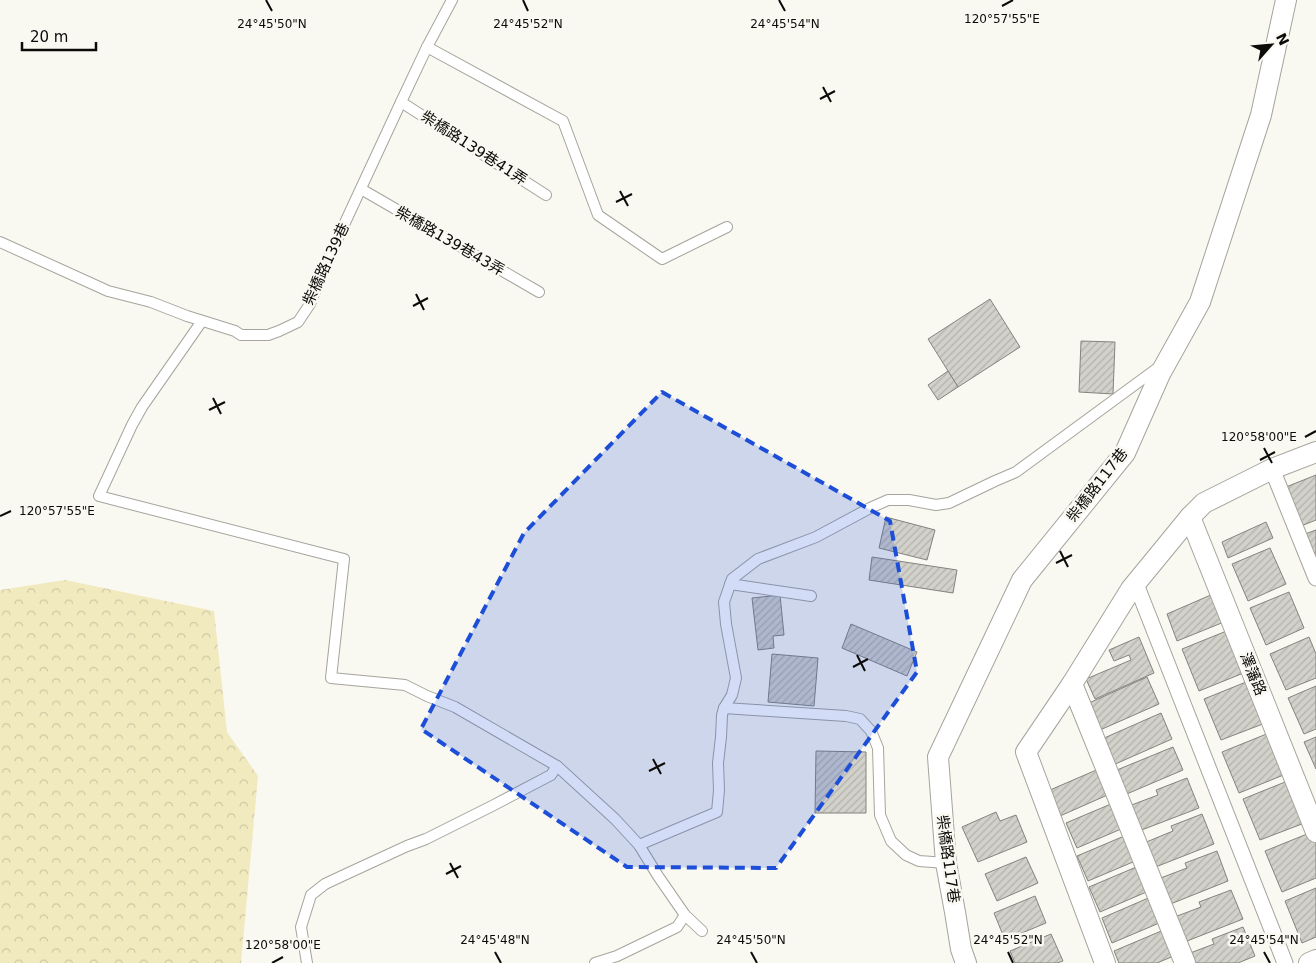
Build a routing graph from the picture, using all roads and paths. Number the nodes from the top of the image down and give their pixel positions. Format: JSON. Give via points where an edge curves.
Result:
{"nodes":[{"id":1,"x":452,"y":0,"type":"edge"},
{"id":2,"x":1286,"y":0,"type":"edge"},
{"id":3,"x":427,"y":47,"type":"junction"},
{"id":4,"x":401,"y":102,"type":"junction"},
{"id":5,"x":361,"y":189,"type":"junction"},
{"id":6,"x":546,"y":195,"type":"dead end"},
{"id":7,"x":727,"y":227,"type":"dead end"},
{"id":8,"x":0,"y":242,"type":"edge"},
{"id":9,"x":538,"y":292,"type":"dead end"},
{"id":10,"x":202,"y":321,"type":"junction"},
{"id":11,"x":1168,"y":360,"type":"junction"},
{"id":12,"x":1316,"y":452,"type":"edge"},
{"id":13,"x":1272,"y":469,"type":"junction"},
{"id":14,"x":1190,"y":517,"type":"junction"},
{"id":15,"x":1316,"y":578,"type":"edge"},
{"id":16,"x":730,"y":584,"type":"junction"},
{"id":17,"x":1136,"y":584,"type":"junction"},
{"id":18,"x":811,"y":596,"type":"dead end"},
{"id":19,"x":1072,"y":684,"type":"junction"},
{"id":20,"x":724,"y":708,"type":"junction"},
{"id":21,"x":557,"y":766,"type":"junction"},
{"id":22,"x":1316,"y":832,"type":"edge"},
{"id":23,"x":639,"y":845,"type":"junction"},
{"id":24,"x":946,"y":863,"type":"junction"},
{"id":25,"x":685,"y":914,"type":"junction"},
{"id":26,"x":702,"y":931,"type":"dead end"},
{"id":27,"x":1316,"y":960,"type":"edge"},
{"id":28,"x":307,"y":963,"type":"edge"},
{"id":29,"x":595,"y":963,"type":"edge"},
{"id":30,"x":966,"y":963,"type":"edge"},
{"id":31,"x":1105,"y":963,"type":"edge"},
{"id":32,"x":1185,"y":963,"type":"edge"},
{"id":33,"x":1285,"y":963,"type":"edge"},
{"id":34,"x":1310,"y":963,"type":"edge"}],
"edges":[{"from":1,"to":3,"type":"lane","name":"柴橋路139巷"},
{"from":2,"to":11,"type":"street","name":"柴橋路117巷","via":[[1261,115],[1200,302]]},
{"from":3,"to":4,"type":"lane","name":"柴橋路139巷"},
{"from":3,"to":7,"type":"lane","via":[[563,121],[598,215],[662,259]]},
{"from":4,"to":5,"type":"lane","name":"柴橋路139巷"},
{"from":4,"to":6,"type":"lane","name":"柴橋路139巷41弄"},
{"from":5,"to":9,"type":"lane","name":"柴橋路139巷43弄"},
{"from":5,"to":10,"type":"lane","name":"柴橋路139巷","via":[[310,304],[298,322],[268,334],[241,335]]},
{"from":8,"to":10,"type":"lane","name":"柴橋路139巷","via":[[108,291],[151,302]]},
{"from":10,"to":21,"type":"lane","via":[[142,407],[99,496],[344,558],[331,678],[405,685],[455,707]]},
{"from":11,"to":16,"type":"lane","via":[[1016,472],[950,503],[936,505],[888,500],[816,537],[758,559]]},
{"from":11,"to":24,"type":"street","name":"柴橋路117巷","via":[[1125,453],[1022,580],[938,757]]},
{"from":12,"to":13,"type":"street"},
{"from":13,"to":14,"type":"street","via":[[1204,503]]},
{"from":13,"to":15,"type":"street"},
{"from":14,"to":17,"type":"street"},
{"from":14,"to":22,"type":"street","name":"澤藩路"},
{"from":16,"to":18,"type":"lane"},
{"from":16,"to":20,"type":"lane","via":[[724,602],[736,678],[732,696]]},
{"from":17,"to":19,"type":"street"},
{"from":17,"to":33,"type":"street"},
{"from":19,"to":31,"type":"street","via":[[1026,752]]},
{"from":19,"to":32,"type":"street"},
{"from":20,"to":23,"type":"lane","via":[[717,812]]},
{"from":20,"to":24,"type":"lane","via":[[860,718],[871,731],[878,748],[880,815],[891,841],[906,856],[919,861]]},
{"from":21,"to":23,"type":"lane"},
{"from":21,"to":28,"type":"lane","via":[[551,775],[492,806],[325,884],[311,895],[301,927]]},
{"from":23,"to":25,"type":"lane"},
{"from":24,"to":30,"type":"street","name":"柴橋路117巷"},
{"from":25,"to":26,"type":"lane"},
{"from":25,"to":29,"type":"lane","via":[[677,926]]},
{"from":27,"to":34,"type":"street"}]}
